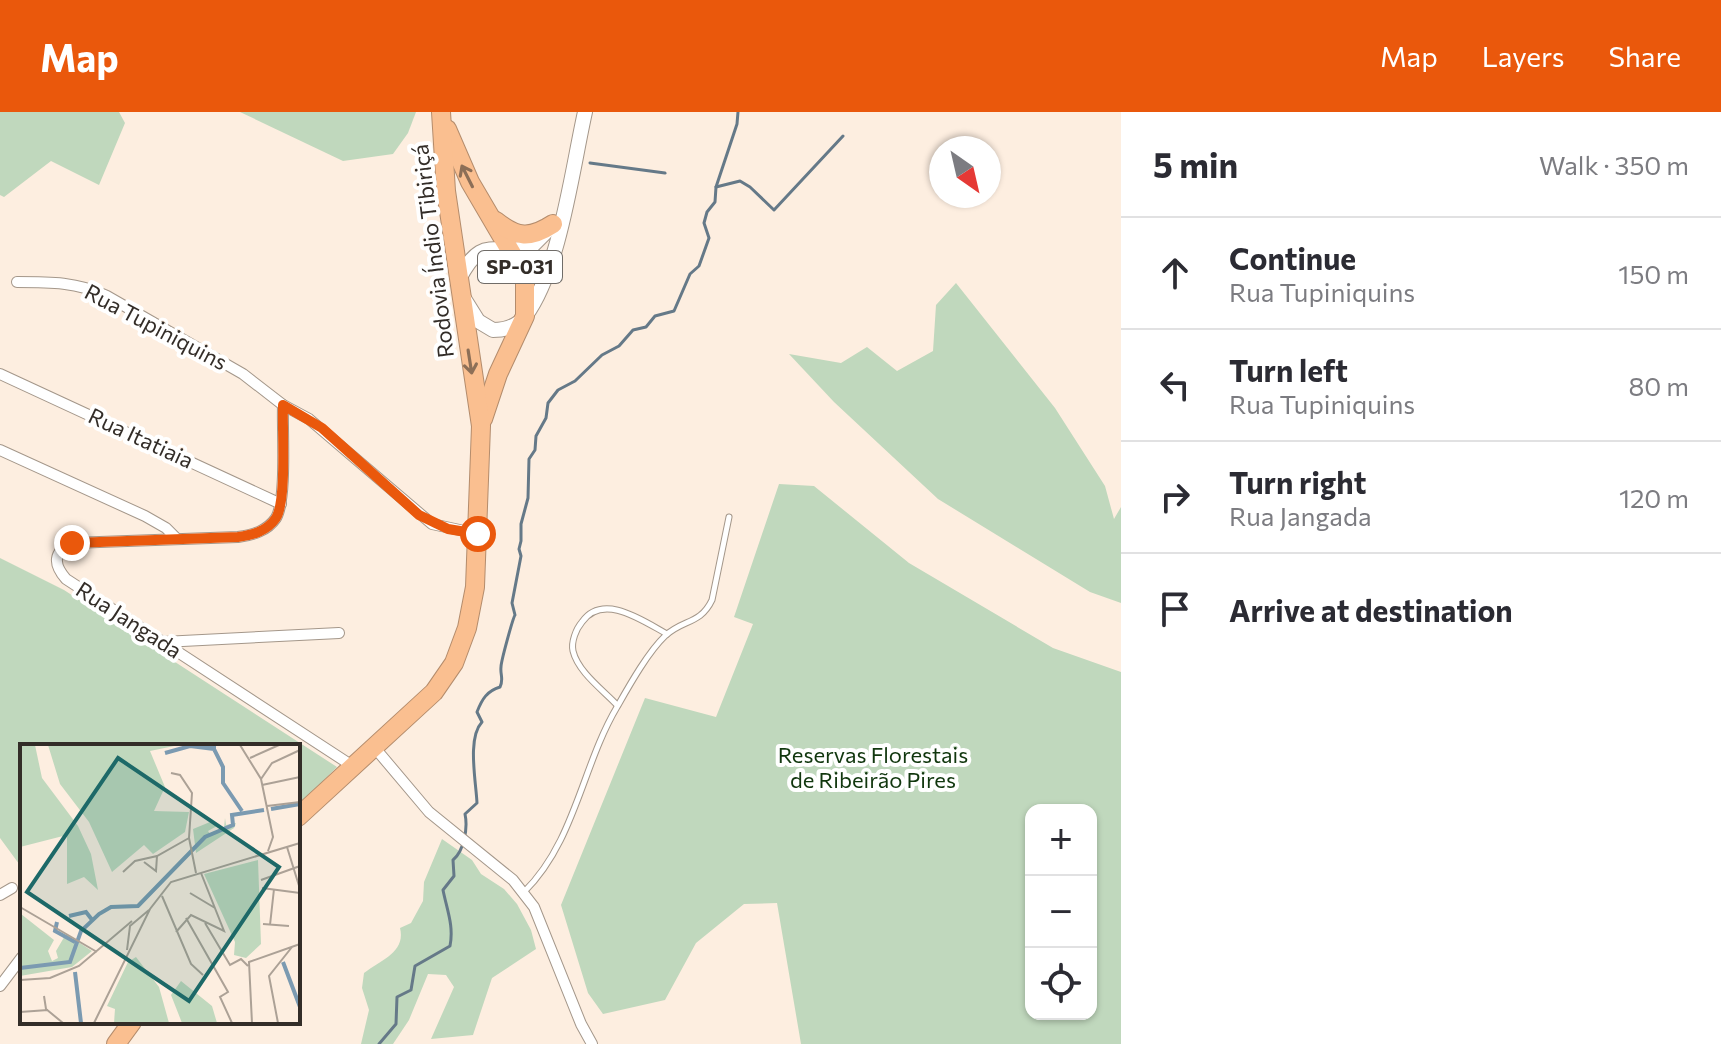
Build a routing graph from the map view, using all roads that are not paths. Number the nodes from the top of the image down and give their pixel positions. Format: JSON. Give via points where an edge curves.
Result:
{"nodes":[{"id":1,"x":585,"y":112,"type":"edge"},
{"id":2,"x":442,"y":115,"type":"edge"},
{"id":3,"x":565,"y":203,"type":"junction"},
{"id":4,"x":486,"y":212,"type":"junction"},
{"id":5,"x":553,"y":224,"type":"junction"},
{"id":6,"x":510,"y":249,"type":"junction"},
{"id":7,"x":17,"y":282,"type":"dead end"},
{"id":8,"x":460,"y":287,"type":"junction"},
{"id":9,"x":525,"y":316,"type":"junction"},
{"id":10,"x":0,"y":374,"type":"edge"},
{"id":11,"x":283,"y":405,"type":"junction"},
{"id":12,"x":481,"y":426,"type":"junction"},
{"id":13,"x":0,"y":450,"type":"edge"},
{"id":14,"x":281,"y":504,"type":"junction"},
{"id":15,"x":729,"y":517,"type":"dead end"},
{"id":16,"x":478,"y":534,"type":"junction"},
{"id":17,"x":176,"y":538,"type":"junction"},
{"id":18,"x":339,"y":633,"type":"dead end"},
{"id":19,"x":667,"y":634,"type":"junction"},
{"id":20,"x":163,"y":642,"type":"junction"},
{"id":21,"x":617,"y":705,"type":"junction"},
{"id":22,"x":375,"y":748,"type":"junction"},
{"id":23,"x":354,"y":767,"type":"junction"},
{"id":24,"x":300,"y":815,"type":"edge"},
{"id":25,"x":12,"y":888,"type":"dead end"},
{"id":26,"x":524,"y":892,"type":"junction"},
{"id":27,"x":0,"y":895,"type":"edge"},
{"id":28,"x":20,"y":960,"type":"edge"},
{"id":29,"x":0,"y":986,"type":"edge"},
{"id":30,"x":131,"y":1024,"type":"edge"},
{"id":31,"x":116,"y":1044,"type":"edge"},
{"id":32,"x":592,"y":1044,"type":"edge"}],
"edges":[{"from":1,"to":3,"type":"main road"},
{"from":4,"to":2,"type":"highway","name":"Rodovia Índio Tibiriçá","number":"SP-031","one_way":true},
{"from":2,"to":8,"type":"highway","name":"Rodovia Índio Tibiriçá","number":"SP-031","via":[[443,164]]},
{"from":3,"to":5,"type":"main road"},
{"from":3,"to":9,"type":"main road","via":[[553,256]]},
{"from":4,"to":5,"type":"highway","via":[[518,236]]},
{"from":4,"to":6,"type":"highway","name":"Rodovia Índio Tibiriçá","number":"SP-031"},
{"from":5,"to":6,"type":"main road","via":[[531,247]]},
{"from":6,"to":8,"type":"main road","via":[[473,256]]},
{"from":6,"to":9,"type":"highway","name":"Rodovia Índio Tibiriçá","number":"SP-031","via":[[525,283]]},
{"from":7,"to":11,"type":"street","name":"Rua Tupiniquins","via":[[86,286],[243,374]]},
{"from":8,"to":9,"type":"main road","via":[[478,321],[493,330],[508,328]]},
{"from":8,"to":12,"type":"highway","name":"Rodovia Índio Tibiriçá","number":"SP-031","one_way":true},
{"from":9,"to":12,"type":"highway","name":"Rodovia Índio Tibiriçá","number":"SP-031"},
{"from":10,"to":14,"type":"street","name":"Rua Itatiaia"},
{"from":11,"to":14,"type":"street"},
{"from":11,"to":16,"type":"street","name":"Rua Tupiniquins","via":[[322,428],[419,515],[448,529]]},
{"from":12,"to":16,"type":"highway","name":"Rodovia Índio Tibiriçá","number":"SP-031"},
{"from":13,"to":17,"type":"street","via":[[145,516]]},
{"from":14,"to":17,"type":"street","name":"Rua Jangada","via":[[264,530],[238,537]]},
{"from":15,"to":19,"type":"lane","via":[[712,600],[698,619]]},
{"from":16,"to":22,"type":"highway","name":"Rodovia Índio Tibiriçá","number":"SP-031","via":[[475,587],[454,663],[434,692]]},
{"from":17,"to":20,"type":"street","name":"Rua Jangada","via":[[72,543],[56,555],[66,579]]},
{"from":18,"to":20,"type":"street"},
{"from":19,"to":21,"type":"lane"},
{"from":19,"to":21,"type":"lane","via":[[626,613],[603,608],[587,615],[576,629],[573,649],[581,666]]},
{"from":20,"to":23,"type":"street","name":"Rua Jangada"},
{"from":21,"to":26,"type":"lane","via":[[550,863]]},
{"from":22,"to":23,"type":"highway","name":"Rodovia Índio Tibiriçá","number":"SP-031"},
{"from":22,"to":26,"type":"street","via":[[445,827]]},
{"from":23,"to":24,"type":"highway","name":"Rodovia Índio Tibiriçá","number":"SP-031"},
{"from":25,"to":27,"type":"street"},
{"from":26,"to":32,"type":"street"},
{"from":28,"to":29,"type":"street"},
{"from":30,"to":31,"type":"highway"}]}
